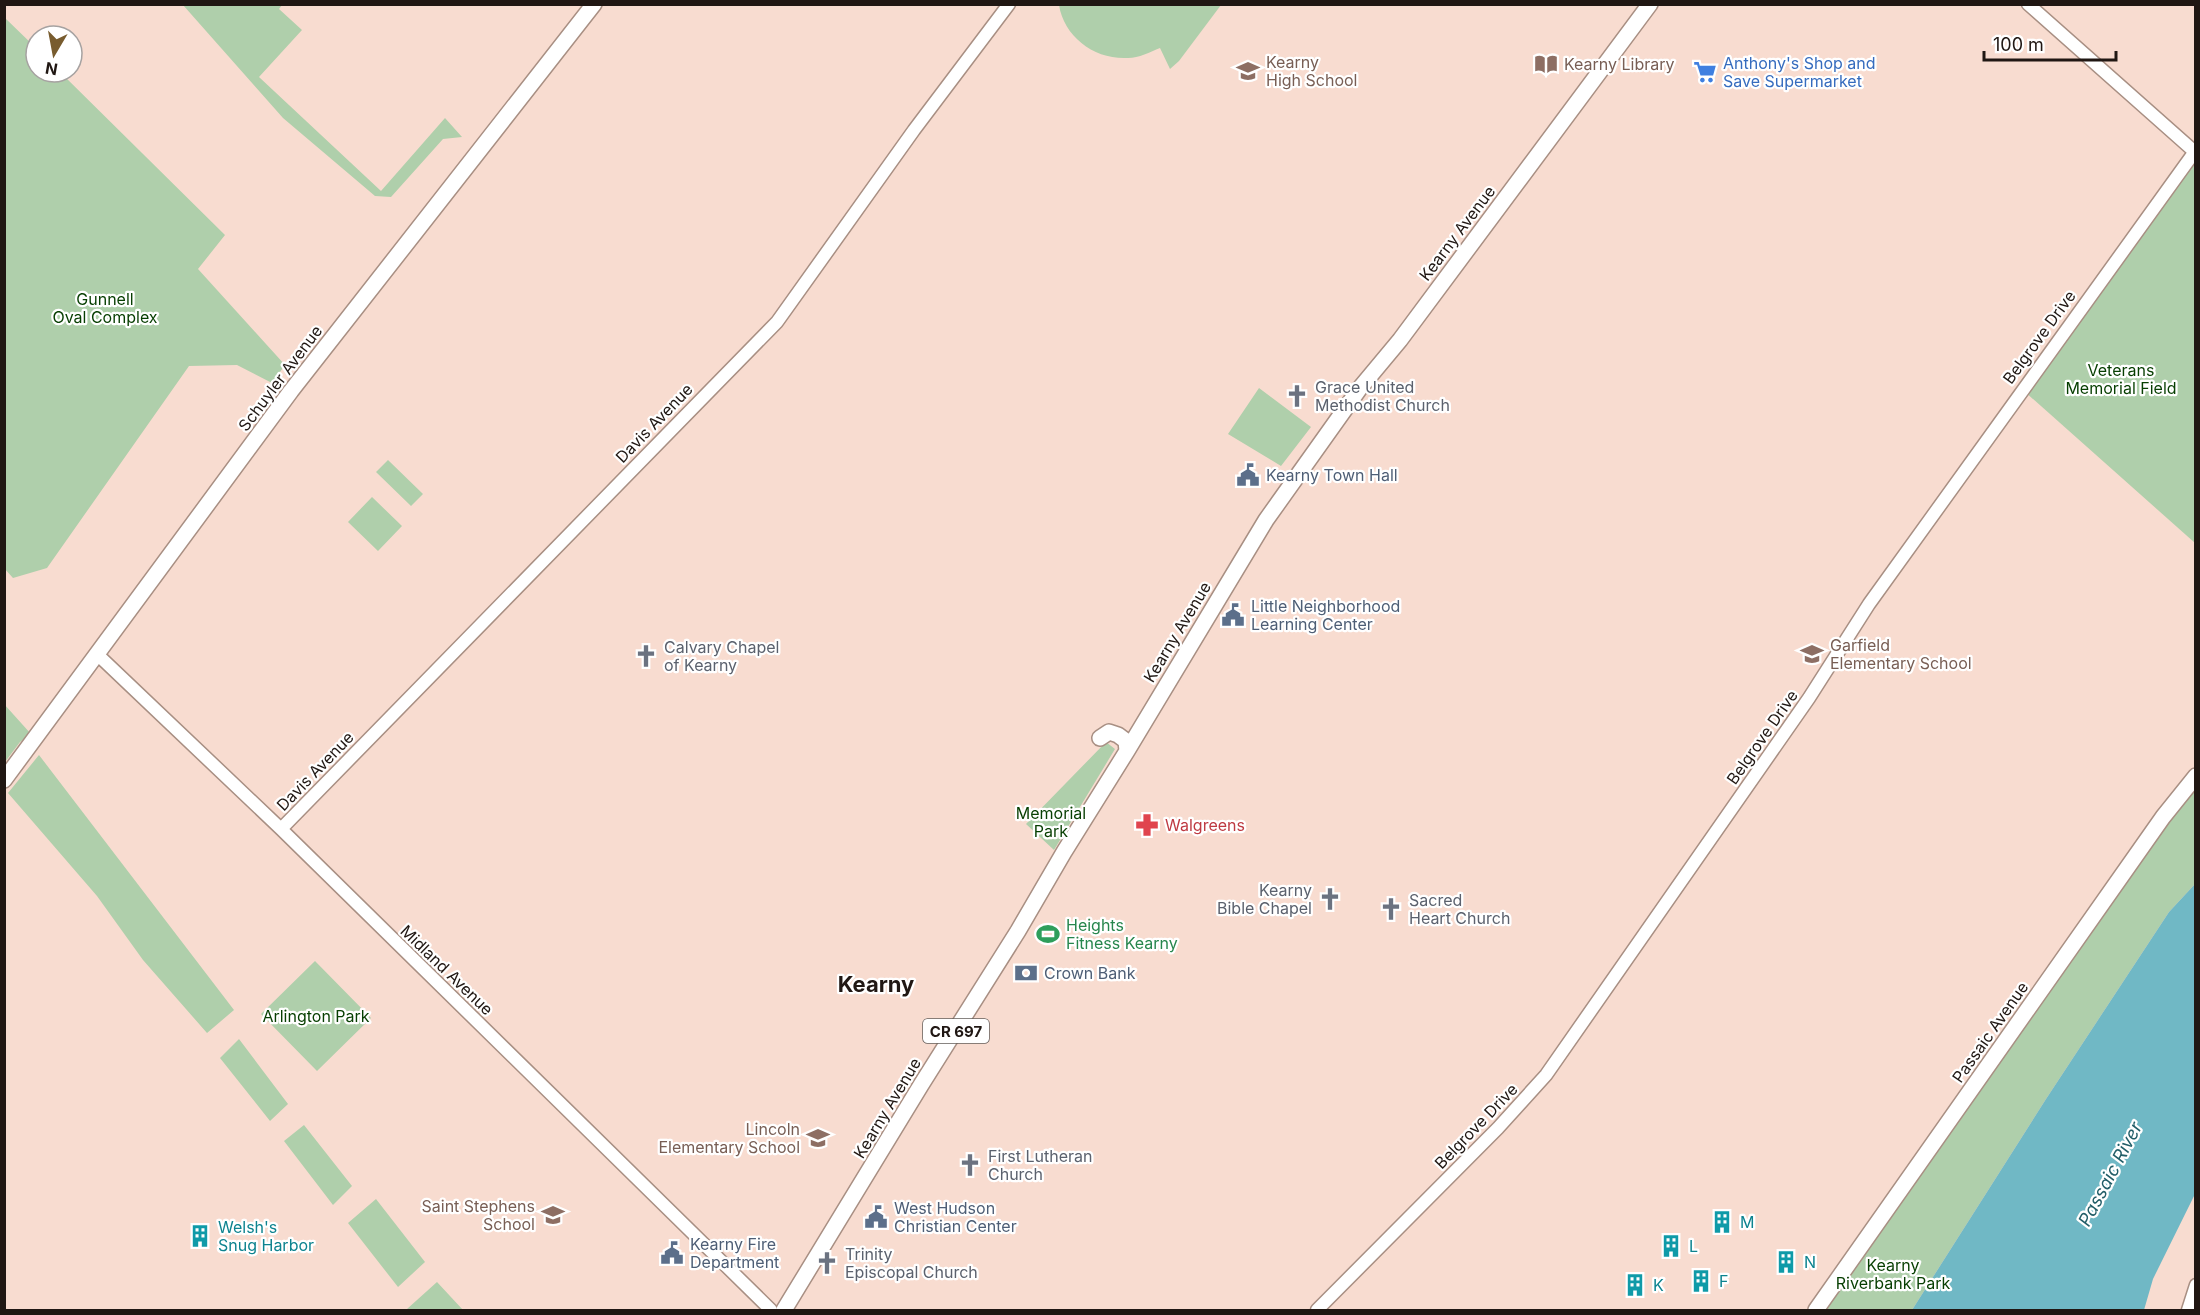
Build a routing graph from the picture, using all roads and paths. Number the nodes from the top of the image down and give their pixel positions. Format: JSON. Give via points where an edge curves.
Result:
{"nodes":[{"id":1,"x":594,"y":4,"type":"edge"},
{"id":2,"x":1009,"y":4,"type":"edge"},
{"id":3,"x":1650,"y":4,"type":"edge"},
{"id":4,"x":2028,"y":4,"type":"edge"},
{"id":5,"x":2195,"y":152,"type":"edge"},
{"id":6,"x":98,"y":656,"type":"junction"},
{"id":7,"x":1100,"y":738,"type":"dead end"},
{"id":8,"x":1127,"y":751,"type":"junction"},
{"id":9,"x":2196,"y":776,"type":"edge"},
{"id":10,"x":6,"y":778,"type":"edge"},
{"id":11,"x":281,"y":829,"type":"junction"},
{"id":12,"x":2196,"y":1285,"type":"edge"},
{"id":13,"x":771,"y":1311,"type":"edge"},
{"id":14,"x":784,"y":1311,"type":"edge"},
{"id":15,"x":1317,"y":1311,"type":"edge"},
{"id":16,"x":1816,"y":1311,"type":"edge"},
{"id":17,"x":2188,"y":1311,"type":"edge"}],
"edges":[{"from":1,"to":6,"type":"main road","name":"Schuyler Avenue","via":[[291,391]]},
{"from":2,"to":11,"type":"street","name":"Davis Avenue","via":[[777,322]]},
{"from":3,"to":8,"type":"main road","name":"Kearny Avenue","number":"CR 697","via":[[1271,512]]},
{"from":4,"to":5,"type":"street"},
{"from":5,"to":15,"type":"street","name":"Belgrove Drive","via":[[1869,604],[1809,698],[1546,1076]]},
{"from":6,"to":10,"type":"main road","name":"Schuyler Avenue"},
{"from":6,"to":11,"type":"street","name":"Midland Avenue"},
{"from":7,"to":8,"type":"main road","via":[[1109,732],[1118,735],[1126,741]]},
{"from":8,"to":14,"type":"main road","name":"Kearny Avenue","number":"CR 697"},
{"from":9,"to":16,"type":"main road","name":"Passaic Avenue","via":[[2163,817]]},
{"from":11,"to":13,"type":"street","name":"Midland Avenue"},
{"from":12,"to":17,"type":"street"}]}
